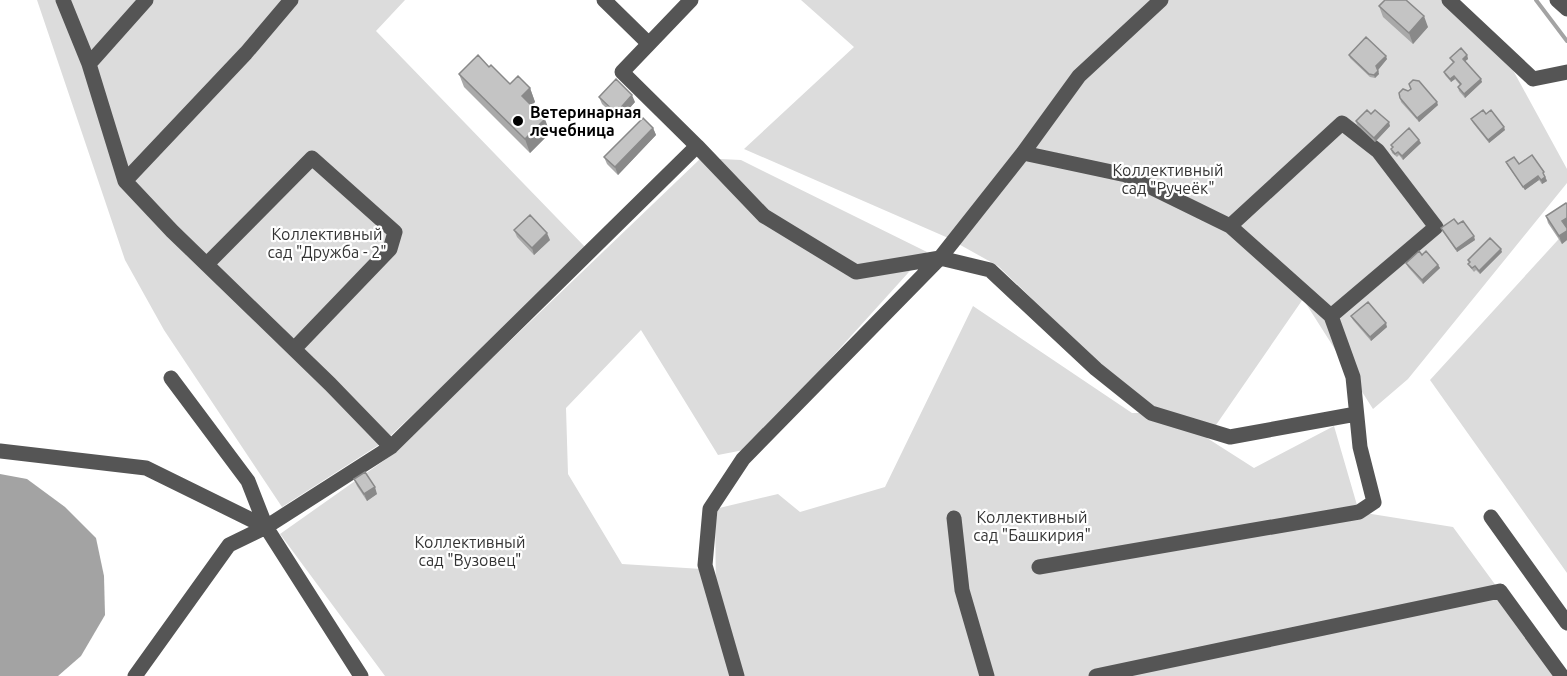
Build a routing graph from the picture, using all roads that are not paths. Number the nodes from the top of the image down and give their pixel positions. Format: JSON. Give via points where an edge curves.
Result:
{"nodes":[{"id":1,"x":63,"y":0,"type":"edge"},
{"id":2,"x":146,"y":0,"type":"edge"},
{"id":3,"x":291,"y":0,"type":"edge"},
{"id":4,"x":604,"y":0,"type":"edge"},
{"id":5,"x":691,"y":0,"type":"edge"},
{"id":6,"x":1161,"y":0,"type":"edge"},
{"id":7,"x":1449,"y":0,"type":"edge"},
{"id":8,"x":1557,"y":0,"type":"edge"},
{"id":9,"x":1567,"y":9,"type":"edge"},
{"id":10,"x":648,"y":43,"type":"junction"},
{"id":11,"x":89,"y":64,"type":"junction"},
{"id":12,"x":1567,"y":72,"type":"edge"},
{"id":13,"x":698,"y":146,"type":"junction"},
{"id":14,"x":1023,"y":153,"type":"junction"},
{"id":15,"x":124,"y":181,"type":"junction"},
{"id":16,"x":1230,"y":226,"type":"junction"},
{"id":17,"x":940,"y":258,"type":"junction"},
{"id":18,"x":207,"y":264,"type":"junction"},
{"id":19,"x":1331,"y":316,"type":"junction"},
{"id":20,"x":294,"y":349,"type":"junction"},
{"id":21,"x":171,"y":378,"type":"dead end"},
{"id":22,"x":1356,"y":414,"type":"junction"},
{"id":23,"x":391,"y":447,"type":"junction"},
{"id":24,"x":0,"y":451,"type":"edge"},
{"id":25,"x":1491,"y":517,"type":"dead end"},
{"id":26,"x":954,"y":518,"type":"dead end"},
{"id":27,"x":266,"y":527,"type":"junction"},
{"id":28,"x":1039,"y":567,"type":"dead end"},
{"id":29,"x":1567,"y":623,"type":"edge"},
{"id":30,"x":135,"y":676,"type":"edge"},
{"id":31,"x":361,"y":676,"type":"edge"},
{"id":32,"x":737,"y":676,"type":"edge"},
{"id":33,"x":987,"y":676,"type":"edge"},
{"id":34,"x":1096,"y":676,"type":"edge"},
{"id":35,"x":1562,"y":676,"type":"edge"}],
"edges":[{"from":1,"to":11,"type":"street"},
{"from":2,"to":11,"type":"street"},
{"from":3,"to":15,"type":"street"},
{"from":4,"to":10,"type":"street"},
{"from":5,"to":10,"type":"street"},
{"from":6,"to":14,"type":"street","via":[[1079,76]]},
{"from":7,"to":12,"type":"street","via":[[1533,79]]},
{"from":8,"to":9,"type":"street"},
{"from":10,"to":13,"type":"street","via":[[622,72]]},
{"from":11,"to":15,"type":"street"},
{"from":13,"to":17,"type":"street","via":[[764,216],[856,272]]},
{"from":13,"to":23,"type":"street"},
{"from":14,"to":16,"type":"street","via":[[1126,175]]},
{"from":14,"to":17,"type":"street"},
{"from":15,"to":18,"type":"street"},
{"from":16,"to":19,"type":"street"},
{"from":16,"to":19,"type":"street","via":[[1342,123],[1378,151],[1436,227]]},
{"from":17,"to":22,"type":"street","via":[[990,270],[1096,369],[1151,413],[1230,437]]},
{"from":17,"to":32,"type":"street","via":[[743,459],[710,509],[705,565]]},
{"from":18,"to":20,"type":"street"},
{"from":18,"to":20,"type":"street","via":[[312,158],[395,232],[390,249]]},
{"from":19,"to":22,"type":"street","via":[[1353,377]]},
{"from":20,"to":23,"type":"street"},
{"from":21,"to":27,"type":"street","via":[[248,481]]},
{"from":22,"to":28,"type":"street","via":[[1374,502],[1359,512]]},
{"from":23,"to":27,"type":"street"},
{"from":24,"to":27,"type":"street","via":[[146,468]]},
{"from":25,"to":29,"type":"street"},
{"from":26,"to":33,"type":"street","via":[[962,590]]},
{"from":27,"to":30,"type":"street","via":[[229,545]]},
{"from":27,"to":31,"type":"street"},
{"from":34,"to":35,"type":"street","via":[[1500,591]]}]}
